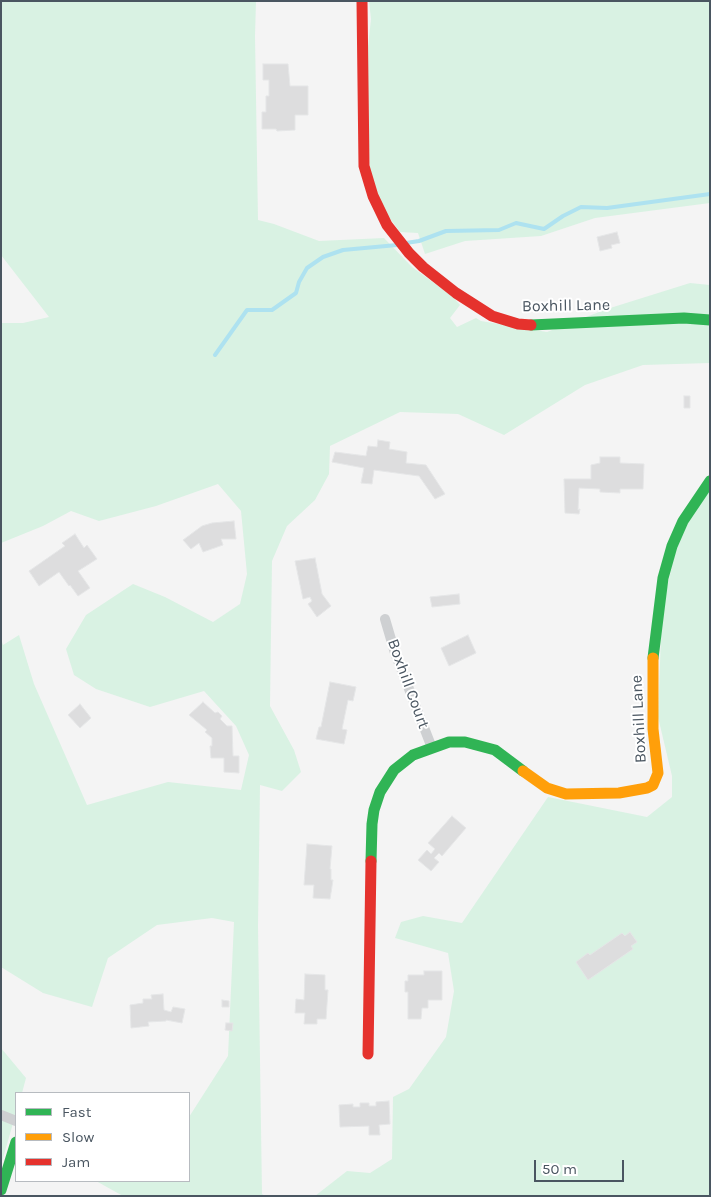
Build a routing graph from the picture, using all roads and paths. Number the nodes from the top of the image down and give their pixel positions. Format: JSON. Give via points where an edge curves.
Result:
{"nodes":[{"id":1,"x":362,"y":1,"type":"edge"},
{"id":2,"x":710,"y":320,"type":"edge"},
{"id":3,"x":710,"y":481,"type":"edge"},
{"id":4,"x":385,"y":619,"type":"dead end"},
{"id":5,"x":432,"y":748,"type":"junction"},
{"id":6,"x":368,"y":1054,"type":"dead end"},
{"id":7,"x":1,"y":1115,"type":"edge"},
{"id":8,"x":15,"y":1121,"type":"edge"},
{"id":9,"x":15,"y":1145,"type":"edge"},
{"id":10,"x":1,"y":1190,"type":"edge"}],
"edges":[{"from":1,"to":2,"type":"street","name":"Boxhill Lane","via":[[364,166],[379,210],[397,239],[423,267],[450,289],[507,322],[539,325],[684,318]]},
{"from":3,"to":5,"type":"street","name":"Boxhill Lane","via":[[683,521],[663,578],[652,676],[658,773],[653,784],[619,793],[566,794],[546,788],[496,750],[482,745],[449,742]]},
{"from":4,"to":5,"type":"street","name":"Boxhill Court"},
{"from":5,"to":6,"type":"street","name":"Boxhill Lane","via":[[413,755],[394,770],[380,792],[374,810]]},
{"from":7,"to":8,"type":"street"},
{"from":9,"to":10,"type":"street"}]}
